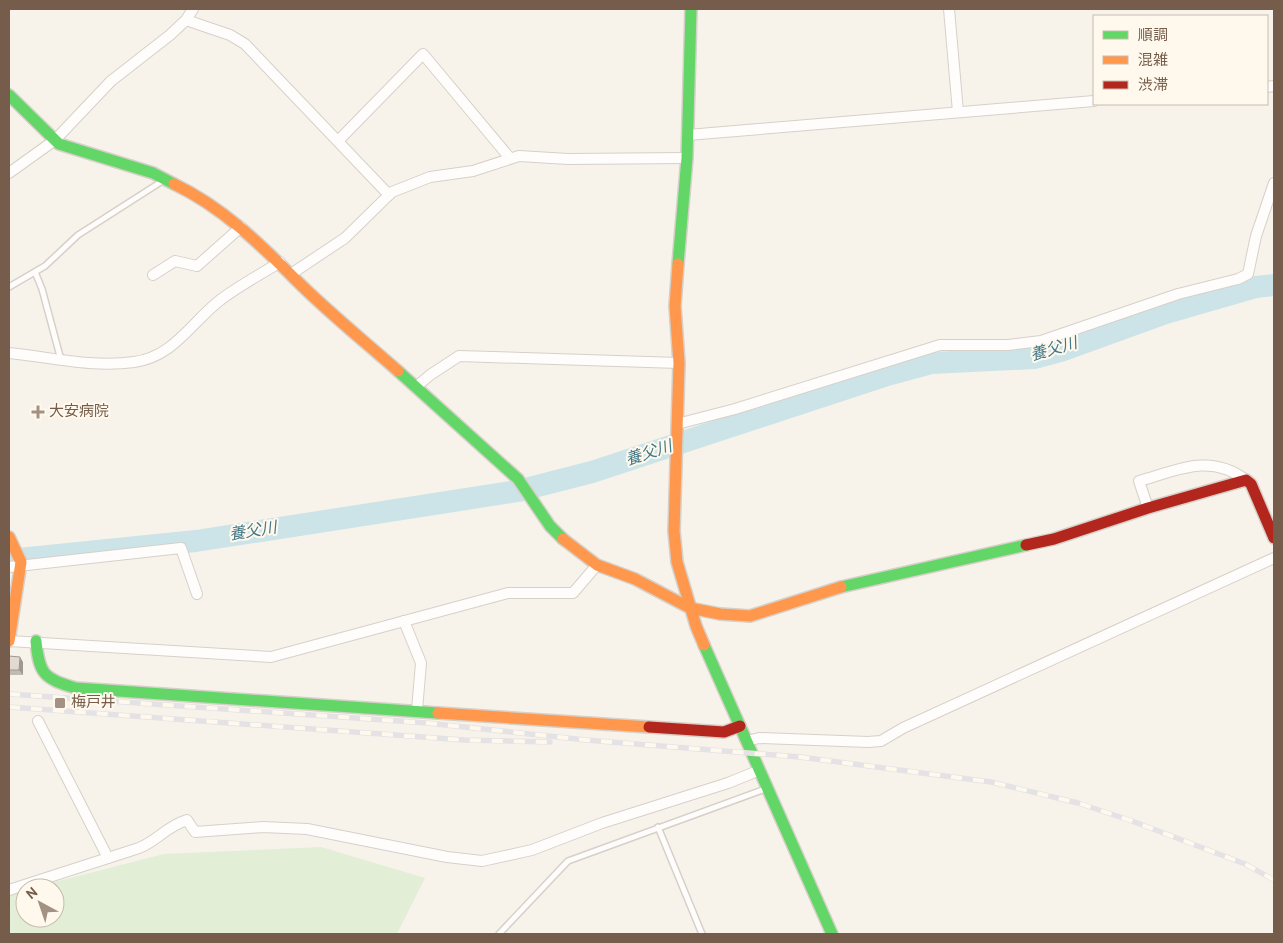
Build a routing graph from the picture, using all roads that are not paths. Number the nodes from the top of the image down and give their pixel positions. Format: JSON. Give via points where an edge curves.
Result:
{"nodes":[{"id":1,"x":193,"y":9,"type":"edge"},
{"id":2,"x":691,"y":9,"type":"edge"},
{"id":3,"x":949,"y":9,"type":"edge"},
{"id":4,"x":186,"y":20,"type":"junction"},
{"id":5,"x":9,"y":94,"type":"edge"},
{"id":6,"x":1093,"y":101,"type":"edge"},
{"id":7,"x":958,"y":112,"type":"junction"},
{"id":8,"x":688,"y":135,"type":"junction"},
{"id":9,"x":55,"y":140,"type":"junction"},
{"id":10,"x":338,"y":141,"type":"junction"},
{"id":11,"x":509,"y":157,"type":"junction"},
{"id":12,"x":687,"y":158,"type":"junction"},
{"id":13,"x":9,"y":173,"type":"edge"},
{"id":14,"x":167,"y":178,"type":"junction"},
{"id":15,"x":1274,"y":183,"type":"edge"},
{"id":16,"x":389,"y":195,"type":"junction"},
{"id":17,"x":241,"y":227,"type":"junction"},
{"id":18,"x":280,"y":262,"type":"junction"},
{"id":19,"x":36,"y":272,"type":"junction"},
{"id":20,"x":291,"y":274,"type":"junction"},
{"id":21,"x":153,"y":275,"type":"dead end"},
{"id":22,"x":9,"y":287,"type":"edge"},
{"id":23,"x":9,"y":353,"type":"edge"},
{"id":24,"x":61,"y":360,"type":"junction"},
{"id":25,"x":679,"y":363,"type":"junction"},
{"id":26,"x":416,"y":387,"type":"junction"},
{"id":27,"x":676,"y":428,"type":"junction"},
{"id":28,"x":1246,"y":480,"type":"junction"},
{"id":29,"x":1148,"y":508,"type":"junction"},
{"id":30,"x":9,"y":537,"type":"edge"},
{"id":31,"x":1274,"y":538,"type":"edge"},
{"id":32,"x":1274,"y":558,"type":"edge"},
{"id":33,"x":16,"y":565,"type":"edge"},
{"id":34,"x":597,"y":565,"type":"junction"},
{"id":35,"x":198,"y":594,"type":"dead end"},
{"id":36,"x":690,"y":608,"type":"junction"},
{"id":37,"x":404,"y":621,"type":"junction"},
{"id":38,"x":9,"y":641,"type":"edge"},
{"id":39,"x":36,"y":641,"type":"junction"},
{"id":40,"x":417,"y":710,"type":"junction"},
{"id":41,"x":38,"y":721,"type":"dead end"},
{"id":42,"x":740,"y":726,"type":"junction"},
{"id":43,"x":747,"y":741,"type":"junction"},
{"id":44,"x":760,"y":770,"type":"junction"},
{"id":45,"x":768,"y":788,"type":"junction"},
{"id":46,"x":658,"y":827,"type":"junction"},
{"id":47,"x":108,"y":858,"type":"junction"},
{"id":48,"x":9,"y":890,"type":"edge"},
{"id":49,"x":499,"y":934,"type":"edge"},
{"id":50,"x":702,"y":934,"type":"edge"},
{"id":51,"x":832,"y":934,"type":"edge"}],
"edges":[{"from":1,"to":4,"type":"street"},
{"from":2,"to":8,"type":"street"},
{"from":3,"to":7,"type":"street"},
{"from":4,"to":9,"type":"street","via":[[111,81]]},
{"from":4,"to":10,"type":"street","via":[[230,35],[245,44]]},
{"from":5,"to":9,"type":"street"},
{"from":6,"to":7,"type":"street"},
{"from":7,"to":8,"type":"street"},
{"from":8,"to":12,"type":"street"},
{"from":9,"to":13,"type":"street"},
{"from":9,"to":14,"type":"street","via":[[59,144]]},
{"from":10,"to":11,"type":"street","via":[[423,54]]},
{"from":10,"to":16,"type":"street"},
{"from":11,"to":12,"type":"street"},
{"from":11,"to":16,"type":"street","via":[[473,171],[430,177]]},
{"from":12,"to":25,"type":"street","via":[[675,306]]},
{"from":14,"to":17,"type":"street","via":[[199,196]]},
{"from":14,"to":19,"type":"lane","via":[[78,235]]},
{"from":15,"to":27,"type":"street","via":[[1256,236],[1248,274],[1238,279],[1178,294],[1041,340],[1008,345],[940,345]]},
{"from":16,"to":20,"type":"street","via":[[345,238]]},
{"from":17,"to":18,"type":"street"},
{"from":17,"to":21,"type":"street","via":[[196,266],[175,261]]},
{"from":18,"to":20,"type":"street"},
{"from":18,"to":24,"type":"street","via":[[221,300],[165,352],[135,362],[95,364]]},
{"from":19,"to":22,"type":"lane"},
{"from":19,"to":24,"type":"lane"},
{"from":20,"to":26,"type":"street"},
{"from":23,"to":24,"type":"street"},
{"from":25,"to":26,"type":"street","via":[[459,356]]},
{"from":25,"to":27,"type":"street"},
{"from":26,"to":34,"type":"street","via":[[518,479],[550,526],[571,547]]},
{"from":27,"to":36,"type":"street","via":[[674,545]]},
{"from":28,"to":29,"type":"street"},
{"from":28,"to":29,"type":"street","via":[[1232,470],[1201,464],[1139,481]]},
{"from":28,"to":31,"type":"street","via":[[1252,484]]},
{"from":29,"to":36,"type":"street","via":[[1054,539],[892,574],[812,595],[750,616]]},
{"from":30,"to":33,"type":"street","via":[[16,549]]},
{"from":32,"to":43,"type":"street","via":[[902,728],[881,741],[759,738]]},
{"from":33,"to":35,"type":"street","via":[[181,548]]},
{"from":33,"to":38,"type":"street"},
{"from":34,"to":36,"type":"street","via":[[635,579]]},
{"from":34,"to":37,"type":"street","via":[[572,593],[508,593]]},
{"from":36,"to":42,"type":"street"},
{"from":37,"to":39,"type":"street","via":[[271,657]]},
{"from":37,"to":40,"type":"street","via":[[421,663]]},
{"from":38,"to":39,"type":"street"},
{"from":39,"to":40,"type":"street","via":[[39,667],[48,680],[76,688]]},
{"from":40,"to":42,"type":"street","via":[[724,732]]},
{"from":41,"to":47,"type":"street"},
{"from":42,"to":43,"type":"street"},
{"from":43,"to":44,"type":"street"},
{"from":44,"to":45,"type":"street"},
{"from":44,"to":47,"type":"street","via":[[532,850],[482,861],[307,829],[264,827],[195,832],[186,820],[171,825],[151,843]]},
{"from":45,"to":46,"type":"lane"},
{"from":45,"to":51,"type":"street"},
{"from":46,"to":49,"type":"lane","via":[[568,861]]},
{"from":46,"to":50,"type":"lane"},
{"from":47,"to":48,"type":"street"}]}
